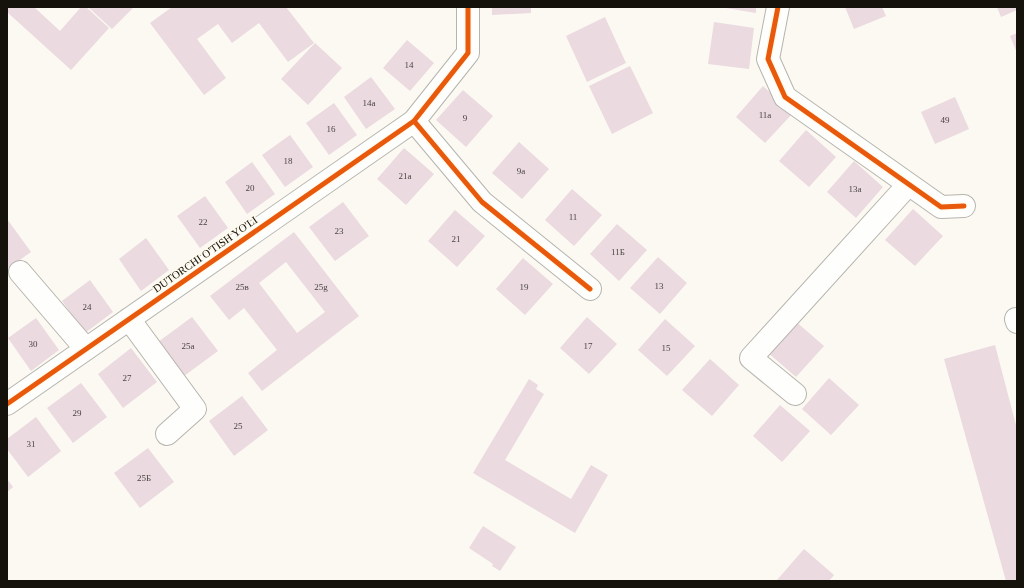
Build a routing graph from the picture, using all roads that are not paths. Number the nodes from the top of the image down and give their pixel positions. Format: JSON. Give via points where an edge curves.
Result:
{"nodes":[{"id":1,"x":468,"y":7,"type":"edge"},
{"id":2,"x":778,"y":7,"type":"edge"},
{"id":3,"x":414,"y":121,"type":"junction"},
{"id":4,"x":908,"y":185,"type":"junction"},
{"id":5,"x":964,"y":206,"type":"dead end"},
{"id":6,"x":20,"y":272,"type":"dead end"},
{"id":7,"x":590,"y":289,"type":"dead end"},
{"id":8,"x":129,"y":319,"type":"junction"},
{"id":9,"x":86,"y":349,"type":"junction"},
{"id":10,"x":795,"y":394,"type":"dead end"},
{"id":11,"x":7,"y":404,"type":"edge"},
{"id":12,"x":167,"y":434,"type":"dead end"}],
"edges":[{"from":1,"to":3,"type":"street","name":"DUTORCHI O'TISH YO'LI","via":[[468,53]]},
{"from":2,"to":4,"type":"street","via":[[768,58],[785,97]]},
{"from":3,"to":7,"type":"street","via":[[482,202]]},
{"from":3,"to":8,"type":"street","name":"DUTORCHI O'TISH YO'LI"},
{"from":4,"to":5,"type":"street","via":[[941,208]]},
{"from":4,"to":10,"type":"street","via":[[751,358]]},
{"from":6,"to":9,"type":"street"},
{"from":8,"to":9,"type":"street","name":"DUTORCHI O'TISH YO'LI"},
{"from":8,"to":12,"type":"street","via":[[195,409]]},
{"from":9,"to":11,"type":"street","name":"DUTORCHI O'TISH YO'LI"}]}
